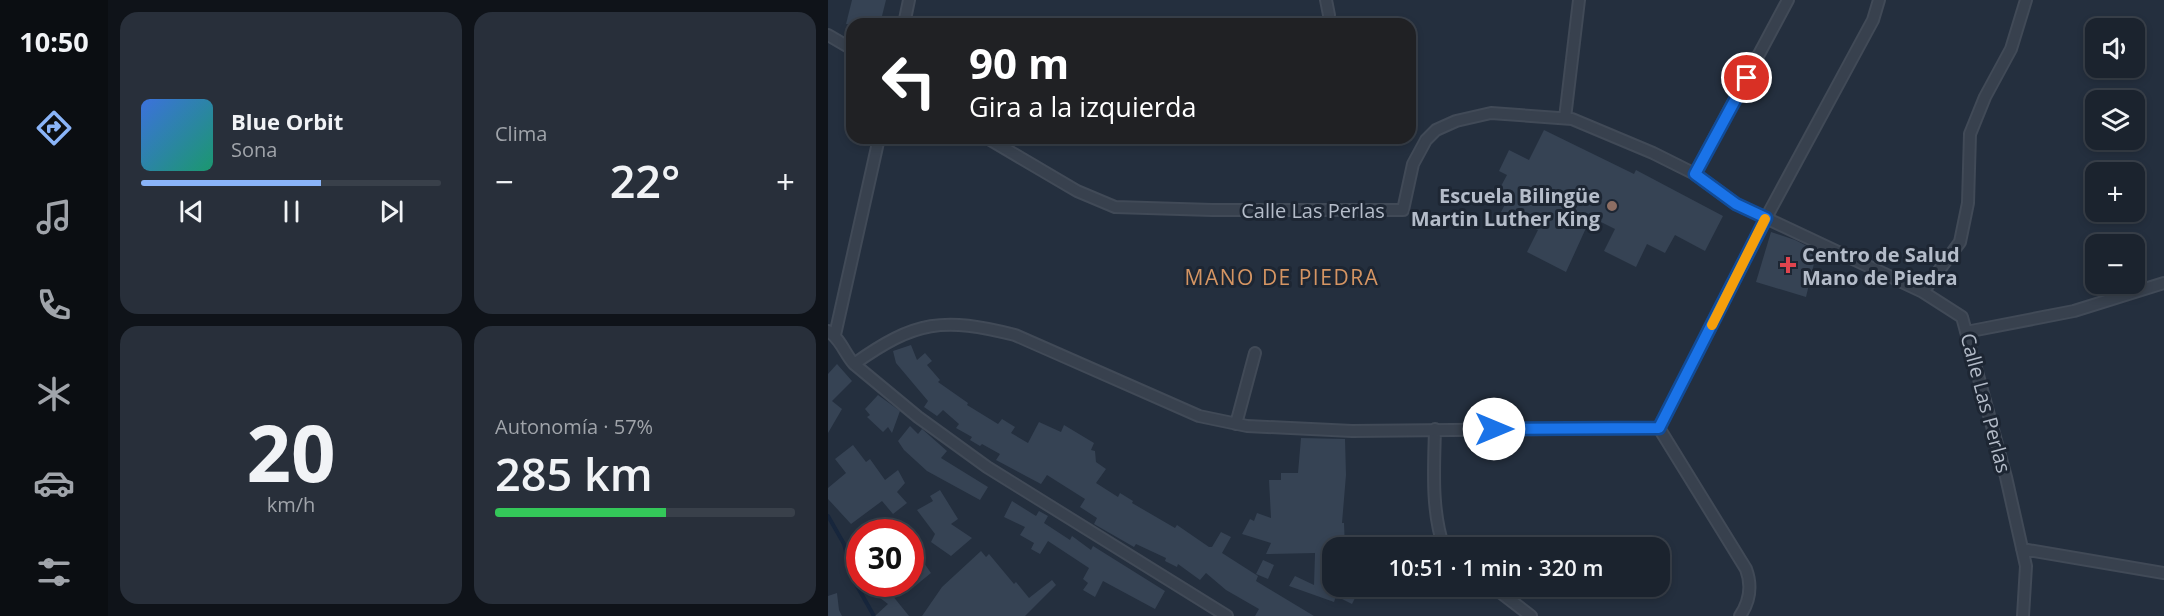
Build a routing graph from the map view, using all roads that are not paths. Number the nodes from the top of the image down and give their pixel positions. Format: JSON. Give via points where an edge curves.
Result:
{"nodes":[{"id":1,"x":909,"y":0,"type":"edge"},
{"id":2,"x":1326,"y":0,"type":"edge"},
{"id":3,"x":1580,"y":0,"type":"edge"},
{"id":4,"x":1788,"y":0,"type":"edge"},
{"id":5,"x":1879,"y":0,"type":"edge"},
{"id":6,"x":2026,"y":0,"type":"edge"},
{"id":7,"x":1329,"y":15,"type":"dead end"},
{"id":8,"x":905,"y":18,"type":"edge"},
{"id":9,"x":828,"y":35,"type":"edge"},
{"id":10,"x":846,"y":46,"type":"edge"},
{"id":11,"x":1565,"y":118,"type":"junction"},
{"id":12,"x":878,"y":144,"type":"edge"},
{"id":13,"x":997,"y":144,"type":"edge"},
{"id":14,"x":1695,"y":174,"type":"junction"},
{"id":15,"x":1766,"y":218,"type":"junction"},
{"id":16,"x":2164,"y":282,"type":"edge"},
{"id":17,"x":1923,"y":292,"type":"junction"},
{"id":18,"x":1966,"y":332,"type":"junction"},
{"id":19,"x":831,"y":333,"type":"edge"},
{"id":20,"x":1255,"y":353,"type":"dead end"},
{"id":21,"x":854,"y":364,"type":"junction"},
{"id":22,"x":1236,"y":424,"type":"junction"},
{"id":23,"x":1659,"y":428,"type":"junction"},
{"id":24,"x":1435,"y":429,"type":"junction"},
{"id":25,"x":1441,"y":537,"type":"edge"},
{"id":26,"x":2022,"y":549,"type":"junction"},
{"id":27,"x":2164,"y":573,"type":"edge"},
{"id":28,"x":1506,"y":597,"type":"edge"},
{"id":29,"x":1227,"y":616,"type":"edge"},
{"id":30,"x":1531,"y":616,"type":"edge"},
{"id":31,"x":1740,"y":616,"type":"edge"},
{"id":32,"x":2023,"y":616,"type":"edge"}],
"edges":[{"from":1,"to":8,"type":"street"},
{"from":2,"to":7,"type":"street"},
{"from":3,"to":11,"type":"street"},
{"from":4,"to":14,"type":"street"},
{"from":5,"to":15,"type":"street","via":[[1873,20]]},
{"from":6,"to":17,"type":"street","via":[[2011,49],[1970,134],[1968,203],[1960,242]]},
{"from":9,"to":10,"type":"street"},
{"from":11,"to":13,"type":"street","name":"Calle Las Perlas","via":[[1491,113],[1436,130],[1413,164],[1403,210],[1114,207],[1077,191]]},
{"from":11,"to":14,"type":"street","name":"Calle Las Perlas"},
{"from":12,"to":19,"type":"street"},
{"from":14,"to":15,"type":"street","name":"Calle Las Perlas","via":[[1736,204]]},
{"from":15,"to":17,"type":"street","name":"Calle Las Perlas"},
{"from":15,"to":23,"type":"street"},
{"from":16,"to":18,"type":"street","via":[[2074,311]]},
{"from":17,"to":18,"type":"street","name":"Calle Las Perlas","via":[[1962,317]]},
{"from":18,"to":26,"type":"street","name":"Calle Las Perlas"},
{"from":19,"to":21,"type":"street"},
{"from":20,"to":22,"type":"street"},
{"from":21,"to":22,"type":"street","via":[[916,328],[958,324],[986,327],[1015,334],[1199,416]]},
{"from":21,"to":29,"type":"street","via":[[987,467]]},
{"from":22,"to":24,"type":"street","via":[[1352,431]]},
{"from":23,"to":24,"type":"street"},
{"from":23,"to":31,"type":"street","via":[[1746,569],[1750,589]]},
{"from":24,"to":25,"type":"street","via":[[1435,494]]},
{"from":26,"to":27,"type":"street"},
{"from":26,"to":32,"type":"street","name":"Calle Las Perlas","via":[[2026,566]]},
{"from":28,"to":30,"type":"street"}]}
